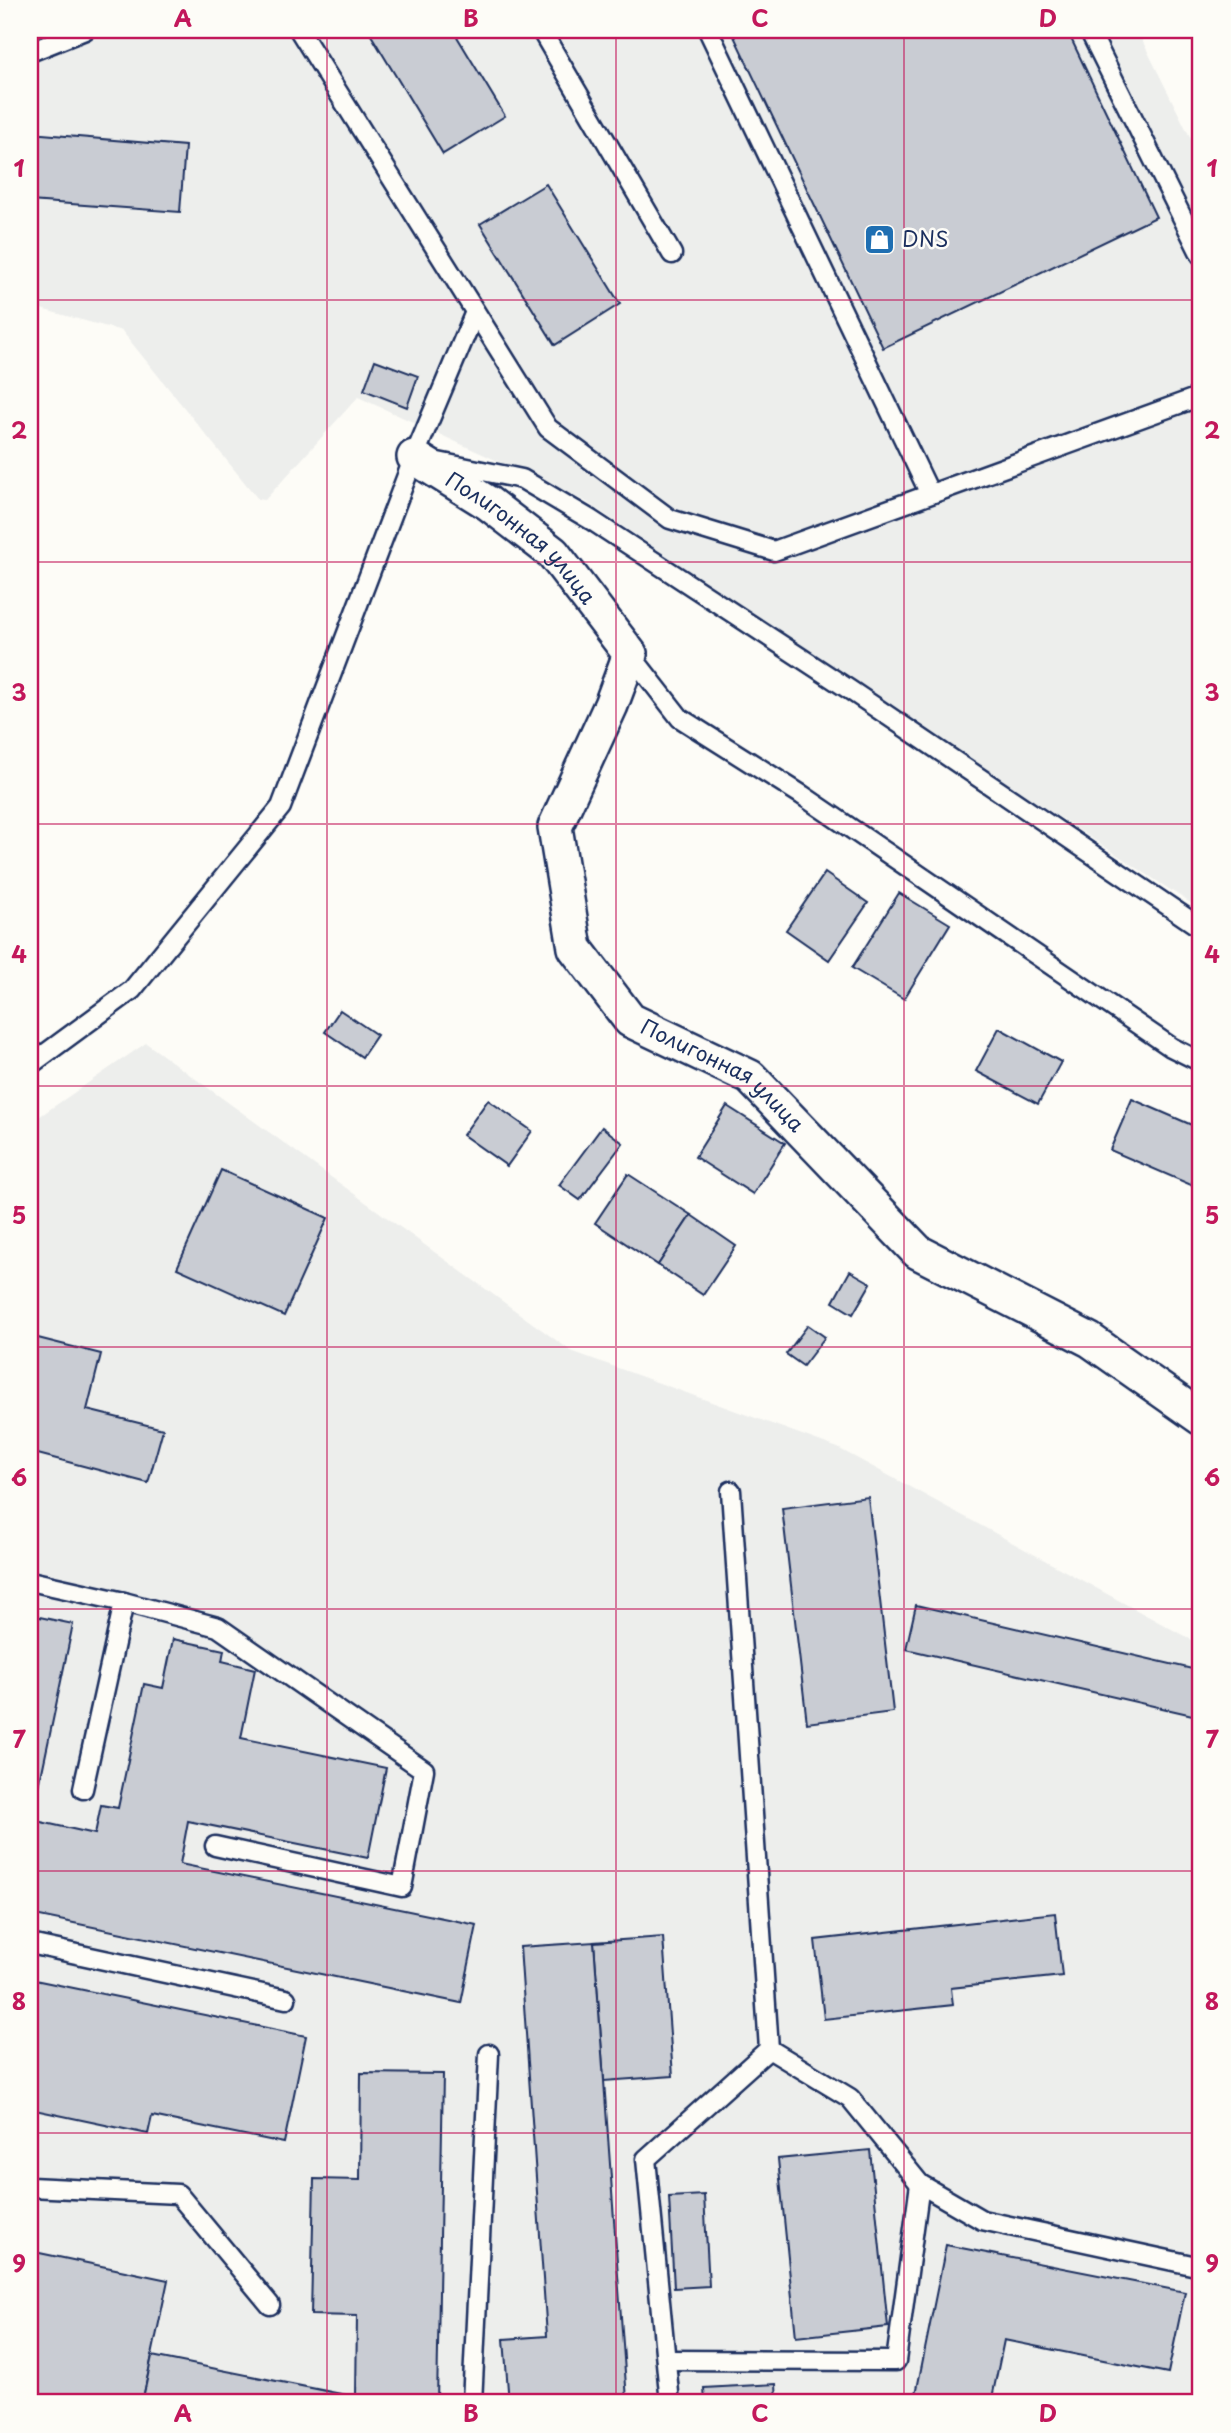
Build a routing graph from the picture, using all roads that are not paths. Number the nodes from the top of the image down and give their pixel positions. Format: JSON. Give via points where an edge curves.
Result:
{"nodes":[{"id":1,"x":85,"y":30,"type":"edge"},
{"id":2,"x":299,"y":30,"type":"edge"},
{"id":3,"x":541,"y":30,"type":"edge"},
{"id":4,"x":708,"y":30,"type":"edge"},
{"id":5,"x":1089,"y":30,"type":"edge"},
{"id":6,"x":30,"y":52,"type":"edge"},
{"id":7,"x":672,"y":254,"type":"dead end"},
{"id":8,"x":1201,"y":254,"type":"edge"},
{"id":9,"x":475,"y":312,"type":"junction"},
{"id":10,"x":1201,"y":396,"type":"edge"},
{"id":11,"x":414,"y":457,"type":"junction"},
{"id":12,"x":930,"y":494,"type":"junction"},
{"id":13,"x":630,"y":654,"type":"junction"},
{"id":14,"x":1201,"y":929,"type":"edge"},
{"id":15,"x":1201,"y":1062,"type":"edge"},
{"id":16,"x":30,"y":1065,"type":"edge"},
{"id":17,"x":1201,"y":1418,"type":"edge"},
{"id":18,"x":731,"y":1491,"type":"dead end"},
{"id":19,"x":30,"y":1581,"type":"edge"},
{"id":20,"x":124,"y":1602,"type":"junction"},
{"id":21,"x":83,"y":1789,"type":"dead end"},
{"id":22,"x":215,"y":1846,"type":"dead end"},
{"id":23,"x":30,"y":1944,"type":"edge"},
{"id":24,"x":286,"y":1999,"type":"dead end"},
{"id":25,"x":769,"y":2049,"type":"junction"},
{"id":26,"x":489,"y":2053,"type":"dead end"},
{"id":27,"x":920,"y":2184,"type":"junction"},
{"id":28,"x":30,"y":2187,"type":"edge"},
{"id":29,"x":1201,"y":2267,"type":"edge"},
{"id":30,"x":270,"y":2305,"type":"dead end"},
{"id":31,"x":666,"y":2360,"type":"junction"},
{"id":32,"x":471,"y":2403,"type":"edge"},
{"id":33,"x":670,"y":2403,"type":"edge"}],
"edges":[{"from":1,"to":6,"type":"lane"},
{"from":2,"to":9,"type":"lane"},
{"from":3,"to":7,"type":"lane"},
{"from":4,"to":12,"type":"lane"},
{"from":5,"to":8,"type":"lane"},
{"from":9,"to":11,"type":"lane"},
{"from":9,"to":12,"type":"lane","via":[[548,428],[670,519],[774,551]]},
{"from":10,"to":12,"type":"lane"},
{"from":11,"to":13,"type":"street","name":"Полигонная улица","via":[[488,503],[553,553]]},
{"from":11,"to":14,"type":"lane","via":[[522,479],[534,486],[850,690]]},
{"from":11,"to":16,"type":"lane","via":[[281,807],[132,990]]},
{"from":13,"to":15,"type":"lane","via":[[680,718],[802,795],[1171,1047]]},
{"from":13,"to":17,"type":"street","name":"Полигонная улица","via":[[555,827],[575,948],[631,1020],[750,1077],[918,1252],[1090,1340]]},
{"from":18,"to":25,"type":"lane"},
{"from":19,"to":20,"type":"lane"},
{"from":20,"to":21,"type":"lane"},
{"from":20,"to":22,"type":"lane","via":[[218,1627],[424,1770],[402,1887]]},
{"from":23,"to":24,"type":"lane"},
{"from":25,"to":27,"type":"lane","via":[[850,2098]]},
{"from":25,"to":31,"type":"lane","via":[[646,2159]]},
{"from":26,"to":32,"type":"lane"},
{"from":27,"to":29,"type":"lane","via":[[982,2221]]},
{"from":27,"to":31,"type":"lane","via":[[896,2361]]},
{"from":28,"to":30,"type":"lane","via":[[178,2194]]},
{"from":31,"to":33,"type":"lane"}]}
